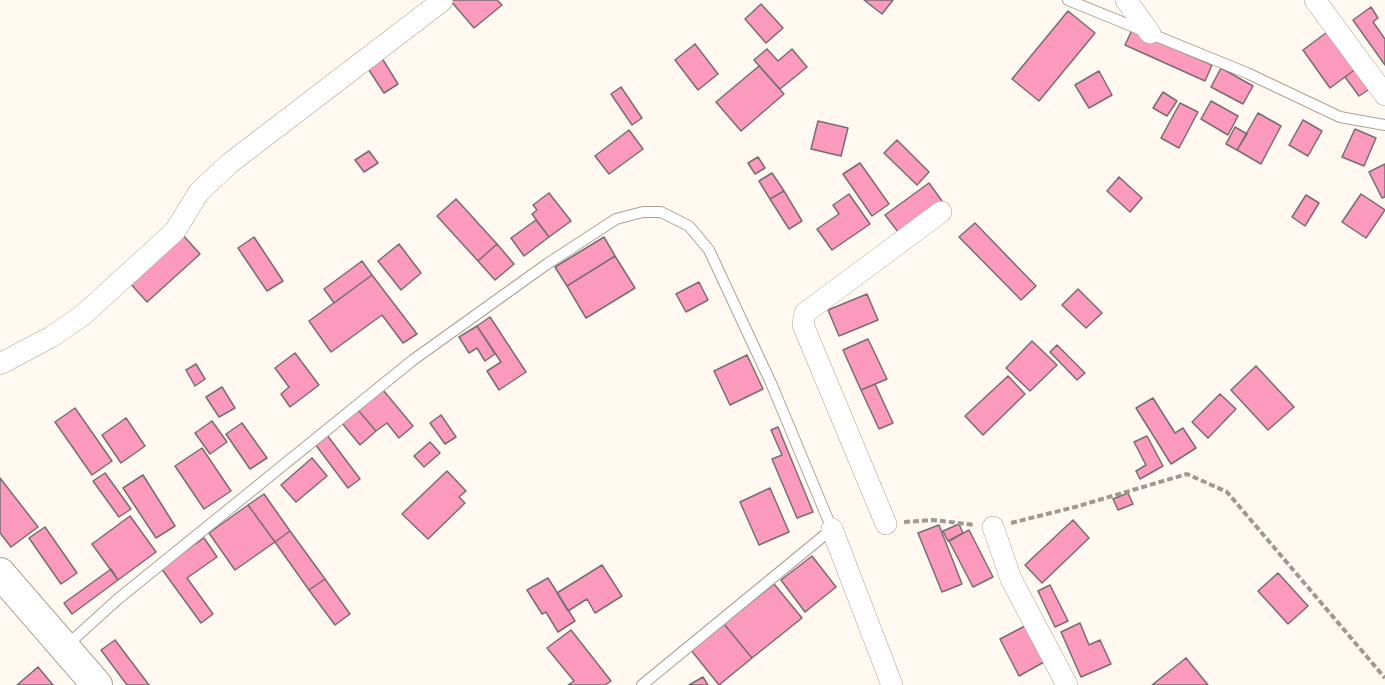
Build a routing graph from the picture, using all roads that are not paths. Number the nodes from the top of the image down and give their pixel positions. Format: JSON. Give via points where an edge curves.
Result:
{"nodes":[{"id":1,"x":1068,"y":0,"type":"edge"},
{"id":2,"x":1126,"y":0,"type":"edge"},
{"id":3,"x":1315,"y":0,"type":"edge"},
{"id":4,"x":442,"y":1,"type":"edge"},
{"id":5,"x":1150,"y":33,"type":"junction"},
{"id":6,"x":1385,"y":94,"type":"edge"},
{"id":7,"x":1385,"y":125,"type":"edge"},
{"id":8,"x":941,"y":212,"type":"dead end"},
{"id":9,"x":0,"y":364,"type":"edge"},
{"id":10,"x":886,"y":524,"type":"road end"},
{"id":11,"x":993,"y":527,"type":"road end"},
{"id":12,"x":832,"y":529,"type":"junction"},
{"id":13,"x":0,"y":573,"type":"edge"},
{"id":14,"x":66,"y":647,"type":"junction"},
{"id":15,"x":97,"y":685,"type":"edge"},
{"id":16,"x":642,"y":685,"type":"edge"},
{"id":17,"x":892,"y":685,"type":"edge"},
{"id":18,"x":1067,"y":685,"type":"edge"}],
"edges":[{"from":1,"to":5,"type":"lane"},
{"from":2,"to":5,"type":"street"},
{"from":3,"to":6,"type":"street"},
{"from":4,"to":9,"type":"street","via":[[230,163],[199,192],[176,231],[83,315]]},
{"from":5,"to":7,"type":"lane","via":[[1340,117]]},
{"from":8,"to":10,"type":"street","via":[[805,313],[803,325]]},
{"from":11,"to":18,"type":"street","via":[[1011,579]]},
{"from":12,"to":14,"type":"lane","via":[[771,383],[709,250],[689,226],[661,212],[643,212],[616,219],[413,360],[118,599]]},
{"from":12,"to":16,"type":"lane"},
{"from":12,"to":17,"type":"street"},
{"from":13,"to":14,"type":"street"},
{"from":14,"to":15,"type":"street"}]}
